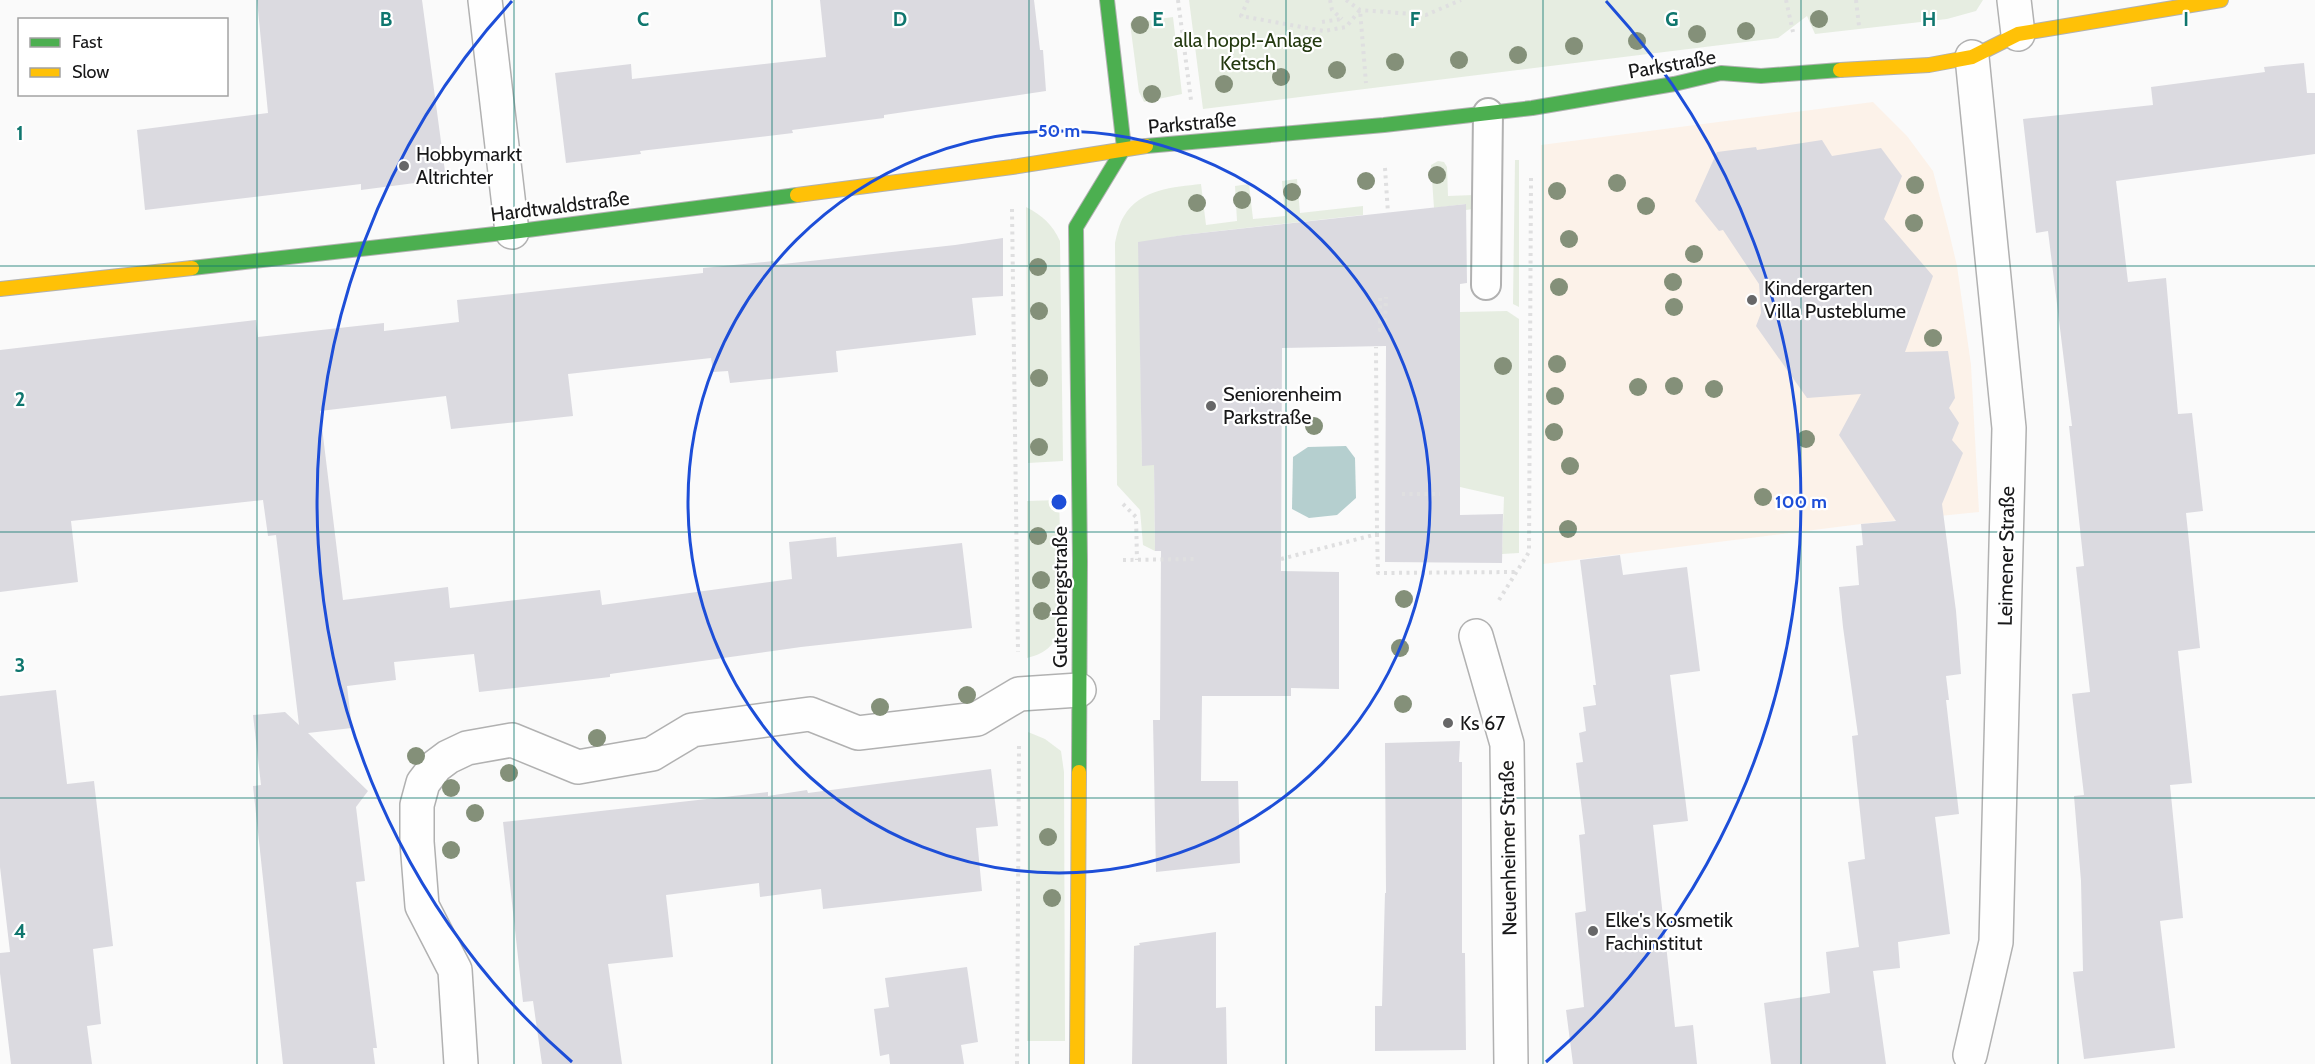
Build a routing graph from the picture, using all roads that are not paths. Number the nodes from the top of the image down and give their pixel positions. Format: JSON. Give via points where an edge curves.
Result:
{"nodes":[{"id":1,"x":485,"y":0,"type":"edge"},
{"id":2,"x":1107,"y":0,"type":"edge"},
{"id":3,"x":2014,"y":0,"type":"edge"},
{"id":4,"x":2221,"y":0,"type":"edge"},
{"id":5,"x":2018,"y":34,"type":"junction"},
{"id":6,"x":1972,"y":57,"type":"junction"},
{"id":7,"x":1488,"y":113,"type":"junction"},
{"id":8,"x":1124,"y":148,"type":"junction"},
{"id":9,"x":512,"y":232,"type":"junction"},
{"id":10,"x":1486,"y":285,"type":"dead end"},
{"id":11,"x":0,"y":289,"type":"edge"},
{"id":12,"x":1476,"y":636,"type":"road end"},
{"id":13,"x":1079,"y":690,"type":"junction"},
{"id":14,"x":1970,"y":1055,"type":"dead end"},
{"id":15,"x":461,"y":1064,"type":"edge"},
{"id":16,"x":1077,"y":1064,"type":"edge"},
{"id":17,"x":1511,"y":1064,"type":"edge"}],
"edges":[{"from":1,"to":9,"type":"street"},
{"from":2,"to":8,"type":"street"},
{"from":3,"to":5,"type":"street"},
{"from":4,"to":5,"type":"street","name":"Parkstraße"},
{"from":5,"to":6,"type":"street","name":"Parkstraße"},
{"from":6,"to":7,"type":"street","name":"Parkstraße","via":[[1929,65],[1761,76],[1721,73]]},
{"from":6,"to":14,"type":"street","name":"Leimener Straße","via":[[2009,428],[1996,942]]},
{"from":7,"to":8,"type":"street","name":"Parkstraße"},
{"from":7,"to":10,"type":"lane"},
{"from":8,"to":9,"type":"street","name":"Hardtwaldstraße","via":[[1012,167]]},
{"from":8,"to":13,"type":"street","name":"Gutenbergstraße","via":[[1076,227]]},
{"from":9,"to":11,"type":"street","name":"Hardtwaldstraße"},
{"from":12,"to":17,"type":"street","name":"Neuenheimer Straße","via":[[1507,744]]},
{"from":13,"to":15,"type":"street","via":[[1019,694],[977,719],[858,733],[810,714],[692,730],[652,754],[578,767],[512,740],[467,748],[448,757],[423,783],[417,805],[417,842],[422,906],[455,970]]},
{"from":13,"to":16,"type":"street","name":"Gutenbergstraße"}]}
